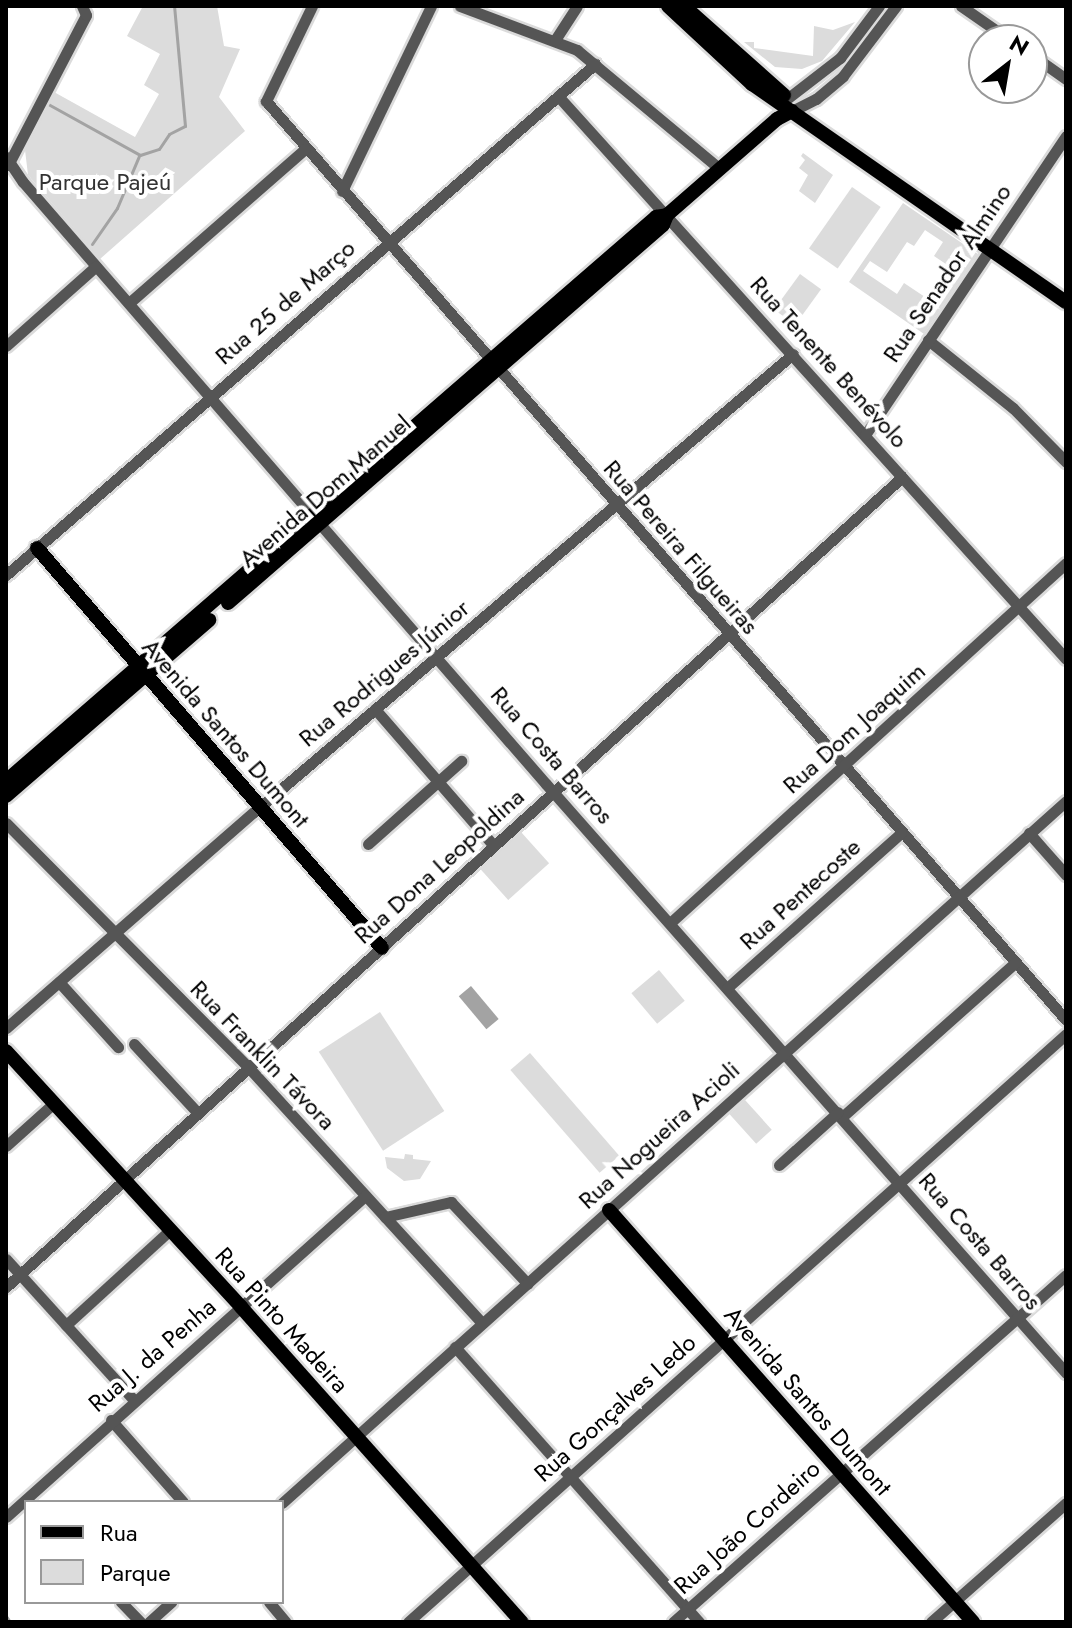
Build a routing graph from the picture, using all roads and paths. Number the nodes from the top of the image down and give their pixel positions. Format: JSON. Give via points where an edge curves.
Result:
{"nodes":[{"id":1,"x":82,"y":6,"type":"edge"},
{"id":2,"x":312,"y":6,"type":"edge"},
{"id":3,"x":431,"y":6,"type":"edge"},
{"id":4,"x":460,"y":6,"type":"edge"},
{"id":5,"x":577,"y":6,"type":"edge"},
{"id":6,"x":668,"y":6,"type":"edge"},
{"id":7,"x":684,"y":6,"type":"edge"},
{"id":8,"x":879,"y":6,"type":"edge"},
{"id":9,"x":896,"y":6,"type":"edge"},
{"id":10,"x":961,"y":6,"type":"edge"},
{"id":11,"x":987,"y":24,"type":"edge"},
{"id":12,"x":555,"y":40,"type":"junction"},
{"id":13,"x":595,"y":64,"type":"junction"},
{"id":14,"x":1048,"y":66,"type":"edge"},
{"id":15,"x":1066,"y":79,"type":"edge"},
{"id":16,"x":558,"y":96,"type":"junction"},
{"id":17,"x":785,"y":108,"type":"junction"},
{"id":18,"x":1066,"y":136,"type":"edge"},
{"id":19,"x":305,"y":149,"type":"junction"},
{"id":20,"x":7,"y":163,"type":"edge"},
{"id":21,"x":720,"y":169,"type":"junction"},
{"id":22,"x":342,"y":191,"type":"junction"},
{"id":23,"x":667,"y":215,"type":"junction"},
{"id":24,"x":387,"y":242,"type":"junction"},
{"id":25,"x":989,"y":249,"type":"junction"},
{"id":26,"x":96,"y":266,"type":"junction"},
{"id":27,"x":1066,"y":302,"type":"edge"},
{"id":28,"x":129,"y":303,"type":"junction"},
{"id":29,"x":928,"y":340,"type":"junction"},
{"id":30,"x":6,"y":346,"type":"edge"},
{"id":31,"x":793,"y":354,"type":"junction"},
{"id":32,"x":493,"y":365,"type":"junction"},
{"id":33,"x":210,"y":397,"type":"junction"},
{"id":34,"x":865,"y":435,"type":"junction"},
{"id":35,"x":1066,"y":462,"type":"edge"},
{"id":36,"x":902,"y":477,"type":"junction"},
{"id":37,"x":614,"y":504,"type":"junction"},
{"id":38,"x":317,"y":519,"type":"junction"},
{"id":39,"x":37,"y":548,"type":"junction"},
{"id":40,"x":1066,"y":563,"type":"edge"},
{"id":41,"x":6,"y":575,"type":"edge"},
{"id":42,"x":1020,"y":607,"type":"junction"},
{"id":43,"x":727,"y":635,"type":"junction"},
{"id":44,"x":437,"y":657,"type":"junction"},
{"id":45,"x":1066,"y":659,"type":"edge"},
{"id":46,"x":142,"y":670,"type":"junction"},
{"id":47,"x":375,"y":709,"type":"junction"},
{"id":48,"x":461,"y":761,"type":"dead end"},
{"id":49,"x":843,"y":766,"type":"junction"},
{"id":50,"x":6,"y":781,"type":"edge"},
{"id":51,"x":437,"y":782,"type":"junction"},
{"id":52,"x":553,"y":791,"type":"junction"},
{"id":53,"x":6,"y":796,"type":"edge"},
{"id":54,"x":261,"y":806,"type":"junction"},
{"id":55,"x":1064,"y":806,"type":"edge"},
{"id":56,"x":6,"y":823,"type":"edge"},
{"id":57,"x":901,"y":833,"type":"junction"},
{"id":58,"x":1029,"y":833,"type":"junction"},
{"id":59,"x":368,"y":844,"type":"dead end"},
{"id":60,"x":494,"y":846,"type":"junction"},
{"id":61,"x":1066,"y":875,"type":"edge"},
{"id":62,"x":957,"y":897,"type":"junction"},
{"id":63,"x":670,"y":923,"type":"junction"},
{"id":64,"x":113,"y":934,"type":"junction"},
{"id":65,"x":382,"y":948,"type":"junction"},
{"id":66,"x":1015,"y":963,"type":"junction"},
{"id":67,"x":59,"y":982,"type":"junction"},
{"id":68,"x":727,"y":988,"type":"junction"},
{"id":69,"x":1066,"y":1020,"type":"edge"},
{"id":70,"x":6,"y":1028,"type":"edge"},
{"id":71,"x":1066,"y":1034,"type":"edge"},
{"id":72,"x":134,"y":1044,"type":"dead end"},
{"id":73,"x":118,"y":1047,"type":"dead end"},
{"id":74,"x":6,"y":1051,"type":"edge"},
{"id":75,"x":784,"y":1051,"type":"junction"},
{"id":76,"x":250,"y":1069,"type":"junction"},
{"id":77,"x":54,"y":1103,"type":"junction"},
{"id":78,"x":198,"y":1113,"type":"junction"},
{"id":79,"x":840,"y":1114,"type":"junction"},
{"id":80,"x":6,"y":1146,"type":"edge"},
{"id":81,"x":779,"y":1165,"type":"dead end"},
{"id":82,"x":124,"y":1179,"type":"junction"},
{"id":83,"x":900,"y":1182,"type":"junction"},
{"id":84,"x":365,"y":1196,"type":"junction"},
{"id":85,"x":609,"y":1210,"type":"junction"},
{"id":86,"x":385,"y":1217,"type":"junction"},
{"id":87,"x":170,"y":1230,"type":"junction"},
{"id":88,"x":6,"y":1259,"type":"edge"},
{"id":89,"x":20,"y":1275,"type":"junction"},
{"id":90,"x":1066,"y":1275,"type":"edge"},
{"id":91,"x":528,"y":1284,"type":"junction"},
{"id":92,"x":6,"y":1287,"type":"edge"},
{"id":93,"x":241,"y":1307,"type":"junction"},
{"id":94,"x":1017,"y":1317,"type":"junction"},
{"id":95,"x":482,"y":1323,"type":"junction"},
{"id":96,"x":66,"y":1325,"type":"junction"},
{"id":97,"x":725,"y":1338,"type":"junction"},
{"id":98,"x":455,"y":1347,"type":"junction"},
{"id":99,"x":1066,"y":1373,"type":"edge"},
{"id":100,"x":133,"y":1399,"type":"junction"},
{"id":101,"x":111,"y":1420,"type":"junction"},
{"id":102,"x":357,"y":1437,"type":"junction"},
{"id":103,"x":842,"y":1472,"type":"junction"},
{"id":104,"x":571,"y":1477,"type":"junction"},
{"id":105,"x":28,"y":1500,"type":"edge"},
{"id":106,"x":181,"y":1500,"type":"edge"},
{"id":107,"x":284,"y":1501,"type":"edge"},
{"id":108,"x":24,"y":1503,"type":"edge"},
{"id":109,"x":1066,"y":1503,"type":"edge"},
{"id":110,"x":6,"y":1517,"type":"edge"},
{"id":111,"x":471,"y":1565,"type":"junction"},
{"id":112,"x":954,"y":1601,"type":"junction"},
{"id":113,"x":123,"y":1604,"type":"edge"},
{"id":114,"x":169,"y":1604,"type":"edge"},
{"id":115,"x":271,"y":1604,"type":"edge"},
{"id":116,"x":688,"y":1609,"type":"junction"},
{"id":117,"x":140,"y":1622,"type":"edge"},
{"id":118,"x":149,"y":1622,"type":"edge"},
{"id":119,"x":286,"y":1622,"type":"edge"},
{"id":120,"x":408,"y":1622,"type":"edge"},
{"id":121,"x":522,"y":1622,"type":"edge"},
{"id":122,"x":673,"y":1622,"type":"edge"},
{"id":123,"x":699,"y":1622,"type":"edge"},
{"id":124,"x":931,"y":1622,"type":"edge"},
{"id":125,"x":973,"y":1622,"type":"edge"}],
"edges":[{"from":1,"to":20,"type":"street","via":[[86,15]]},
{"from":2,"to":19,"type":"street","name":"Rua Pereira Filgueiras","via":[[266,101]]},
{"from":3,"to":22,"type":"street"},
{"from":4,"to":12,"type":"street"},
{"from":5,"to":12,"type":"street"},
{"from":6,"to":17,"type":"main road"},
{"from":7,"to":17,"type":"main road"},
{"from":8,"to":17,"type":"street","via":[[840,58]]},
{"from":9,"to":17,"type":"street","via":[[843,76],[816,99]]},
{"from":10,"to":11,"type":"street"},
{"from":12,"to":13,"type":"street"},
{"from":13,"to":16,"type":"street","name":"Rua 25 de Março"},
{"from":13,"to":21,"type":"street"},
{"from":14,"to":15,"type":"street"},
{"from":16,"to":23,"type":"street","name":"Rua Tenente Benévolo"},
{"from":16,"to":24,"type":"street","name":"Rua 25 de Março"},
{"from":17,"to":21,"type":"main road","name":"Avenida Dom Manuel"},
{"from":17,"to":25,"type":"main road"},
{"from":18,"to":25,"type":"street","name":"Rua Senador Almino"},
{"from":19,"to":22,"type":"street","name":"Rua Pereira Filgueiras"},
{"from":19,"to":28,"type":"street"},
{"from":20,"to":26,"type":"street","name":"Rua Costa Barros"},
{"from":21,"to":23,"type":"main road","name":"Avenida Dom Manuel"},
{"from":22,"to":24,"type":"street","name":"Rua Pereira Filgueiras"},
{"from":23,"to":31,"type":"street","name":"Rua Tenente Benévolo"},
{"from":23,"to":32,"type":"main road","name":"Avenida Dom Manuel","via":[[656,217]]},
{"from":24,"to":32,"type":"street","name":"Rua Pereira Filgueiras"},
{"from":24,"to":33,"type":"street","name":"Rua 25 de Março"},
{"from":25,"to":27,"type":"main road"},
{"from":25,"to":29,"type":"street","name":"Rua Senador Almino"},
{"from":26,"to":28,"type":"street","name":"Rua Costa Barros"},
{"from":26,"to":30,"type":"street"},
{"from":28,"to":33,"type":"street","name":"Rua Costa Barros"},
{"from":29,"to":34,"type":"street","name":"Rua Senador Almino"},
{"from":29,"to":35,"type":"street","via":[[1013,408]]},
{"from":31,"to":34,"type":"street","name":"Rua Tenente Benévolo"},
{"from":31,"to":37,"type":"street","name":"Rua Rodrigues Júnior"},
{"from":32,"to":37,"type":"street","name":"Rua Pereira Filgueiras"},
{"from":32,"to":38,"type":"main road","name":"Avenida Dom Manuel"},
{"from":33,"to":38,"type":"street","name":"Rua Costa Barros"},
{"from":33,"to":39,"type":"street","name":"Rua 25 de Março"},
{"from":34,"to":36,"type":"street","name":"Rua Tenente Benévolo"},
{"from":36,"to":42,"type":"street","name":"Rua Tenente Benévolo"},
{"from":36,"to":43,"type":"street","name":"Rua Dona Leopoldina"},
{"from":37,"to":43,"type":"street","name":"Rua Pereira Filgueiras"},
{"from":37,"to":44,"type":"street","name":"Rua Rodrigues Júnior"},
{"from":38,"to":44,"type":"street","name":"Rua Costa Barros"},
{"from":38,"to":46,"type":"main road","name":"Avenida Dom Manuel"},
{"from":39,"to":41,"type":"street","name":"Rua 25 de Março"},
{"from":39,"to":46,"type":"main road","name":"Avenida Santos Dumont"},
{"from":40,"to":42,"type":"street","name":"Rua Dom Joaquim"},
{"from":42,"to":45,"type":"street","name":"Rua Tenente Benévolo"},
{"from":42,"to":49,"type":"street","name":"Rua Dom Joaquim"},
{"from":43,"to":49,"type":"street","name":"Rua Pereira Filgueiras"},
{"from":43,"to":52,"type":"street","name":"Rua Dona Leopoldina"},
{"from":44,"to":47,"type":"street","name":"Rua Rodrigues Júnior"},
{"from":44,"to":52,"type":"street","name":"Rua Costa Barros"},
{"from":46,"to":50,"type":"main road","name":"Avenida Dom Manuel"},
{"from":46,"to":53,"type":"main road","name":"Avenida Dom Manuel"},
{"from":46,"to":54,"type":"main road","name":"Avenida Santos Dumont"},
{"from":47,"to":51,"type":"street"},
{"from":47,"to":54,"type":"street","name":"Rua Rodrigues Júnior"},
{"from":48,"to":51,"type":"street"},
{"from":49,"to":57,"type":"street","name":"Rua Pereira Filgueiras"},
{"from":49,"to":63,"type":"street","name":"Rua Dom Joaquim"},
{"from":51,"to":59,"type":"street"},
{"from":51,"to":60,"type":"street"},
{"from":52,"to":60,"type":"street","name":"Rua Dona Leopoldina"},
{"from":52,"to":63,"type":"street","name":"Rua Costa Barros"},
{"from":54,"to":64,"type":"street","name":"Rua Rodrigues Júnior"},
{"from":54,"to":65,"type":"main road","name":"Avenida Santos Dumont"},
{"from":55,"to":58,"type":"street","name":"Rua Nogueira Acioli"},
{"from":56,"to":64,"type":"street","name":"Rua Franklin Távora"},
{"from":57,"to":62,"type":"street","name":"Rua Pereira Filgueiras"},
{"from":57,"to":68,"type":"street","name":"Rua Pentecoste"},
{"from":58,"to":61,"type":"street"},
{"from":58,"to":62,"type":"street","name":"Rua Nogueira Acioli"},
{"from":60,"to":65,"type":"street","name":"Rua Dona Leopoldina"},
{"from":62,"to":66,"type":"street","name":"Rua Pereira Filgueiras"},
{"from":62,"to":75,"type":"street","name":"Rua Nogueira Acioli"},
{"from":63,"to":68,"type":"street","name":"Rua Costa Barros"},
{"from":64,"to":67,"type":"street","name":"Rua Rodrigues Júnior"},
{"from":64,"to":76,"type":"street","name":"Rua Franklin Távora"},
{"from":65,"to":76,"type":"street","name":"Rua Dona Leopoldina"},
{"from":66,"to":69,"type":"street","name":"Rua Pereira Filgueiras"},
{"from":66,"to":79,"type":"street"},
{"from":67,"to":70,"type":"street","name":"Rua Rodrigues Júnior"},
{"from":67,"to":73,"type":"street"},
{"from":68,"to":75,"type":"street","name":"Rua Costa Barros"},
{"from":71,"to":83,"type":"street","name":"Rua Gonçalves Ledo"},
{"from":72,"to":78,"type":"street"},
{"from":74,"to":77,"type":"main road","name":"Rua Pinto Madeira"},
{"from":75,"to":79,"type":"street","name":"Rua Costa Barros"},
{"from":75,"to":85,"type":"street","name":"Rua Nogueira Acioli"},
{"from":76,"to":78,"type":"street","name":"Rua Dona Leopoldina"},
{"from":76,"to":84,"type":"street","name":"Rua Franklin Távora"},
{"from":77,"to":80,"type":"street"},
{"from":77,"to":82,"type":"main road","name":"Rua Pinto Madeira"},
{"from":78,"to":82,"type":"street","name":"Rua Dona Leopoldina"},
{"from":79,"to":81,"type":"street"},
{"from":79,"to":83,"type":"street","name":"Rua Costa Barros"},
{"from":82,"to":87,"type":"main road","name":"Rua Pinto Madeira"},
{"from":82,"to":89,"type":"street","name":"Rua Dona Leopoldina"},
{"from":83,"to":94,"type":"street","name":"Rua Costa Barros"},
{"from":83,"to":97,"type":"street","name":"Rua Gonçalves Ledo"},
{"from":84,"to":86,"type":"street","name":"Rua Franklin Távora"},
{"from":84,"to":93,"type":"street","name":"Rua J. da Penha"},
{"from":85,"to":91,"type":"street","name":"Rua Nogueira Acioli"},
{"from":85,"to":97,"type":"main road","name":"Avenida Santos Dumont"},
{"from":86,"to":91,"type":"street","via":[[451,1202]]},
{"from":86,"to":95,"type":"street","name":"Rua Franklin Távora"},
{"from":87,"to":93,"type":"main road","name":"Rua Pinto Madeira"},
{"from":87,"to":96,"type":"street"},
{"from":88,"to":89,"type":"street"},
{"from":89,"to":92,"type":"street","name":"Rua Dona Leopoldina"},
{"from":89,"to":96,"type":"street"},
{"from":90,"to":94,"type":"street","name":"Rua João Cordeiro"},
{"from":91,"to":95,"type":"street","name":"Rua Nogueira Acioli"},
{"from":93,"to":100,"type":"street","name":"Rua J. da Penha"},
{"from":93,"to":102,"type":"main road","name":"Rua Pinto Madeira"},
{"from":94,"to":99,"type":"street","name":"Rua Costa Barros"},
{"from":94,"to":103,"type":"street","name":"Rua João Cordeiro"},
{"from":95,"to":98,"type":"street","name":"Rua Nogueira Acioli"},
{"from":96,"to":100,"type":"street"},
{"from":97,"to":103,"type":"main road","name":"Avenida Santos Dumont"},
{"from":97,"to":104,"type":"street","name":"Rua Gonçalves Ledo"},
{"from":98,"to":102,"type":"street","name":"Rua Nogueira Acioli"},
{"from":98,"to":104,"type":"street"},
{"from":100,"to":101,"type":"street","name":"Rua J. da Penha"},
{"from":101,"to":105,"type":"street","name":"Rua J. da Penha"},
{"from":101,"to":106,"type":"street"},
{"from":102,"to":107,"type":"street","name":"Rua Nogueira Acioli"},
{"from":102,"to":111,"type":"main road","name":"Rua Pinto Madeira"},
{"from":103,"to":112,"type":"main road","name":"Avenida Santos Dumont"},
{"from":103,"to":116,"type":"street","name":"Rua João Cordeiro"},
{"from":104,"to":111,"type":"street","name":"Rua Gonçalves Ledo"},
{"from":104,"to":116,"type":"street"},
{"from":108,"to":110,"type":"street","name":"Rua J. da Penha"},
{"from":109,"to":112,"type":"street"},
{"from":111,"to":120,"type":"street","name":"Rua Gonçalves Ledo"},
{"from":111,"to":121,"type":"main road","name":"Rua Pinto Madeira"},
{"from":112,"to":124,"type":"street"},
{"from":112,"to":125,"type":"main road","name":"Avenida Santos Dumont"},
{"from":113,"to":117,"type":"street"},
{"from":114,"to":118,"type":"street"},
{"from":115,"to":119,"type":"street"},
{"from":116,"to":122,"type":"street","name":"Rua João Cordeiro"},
{"from":116,"to":123,"type":"street"}]}
